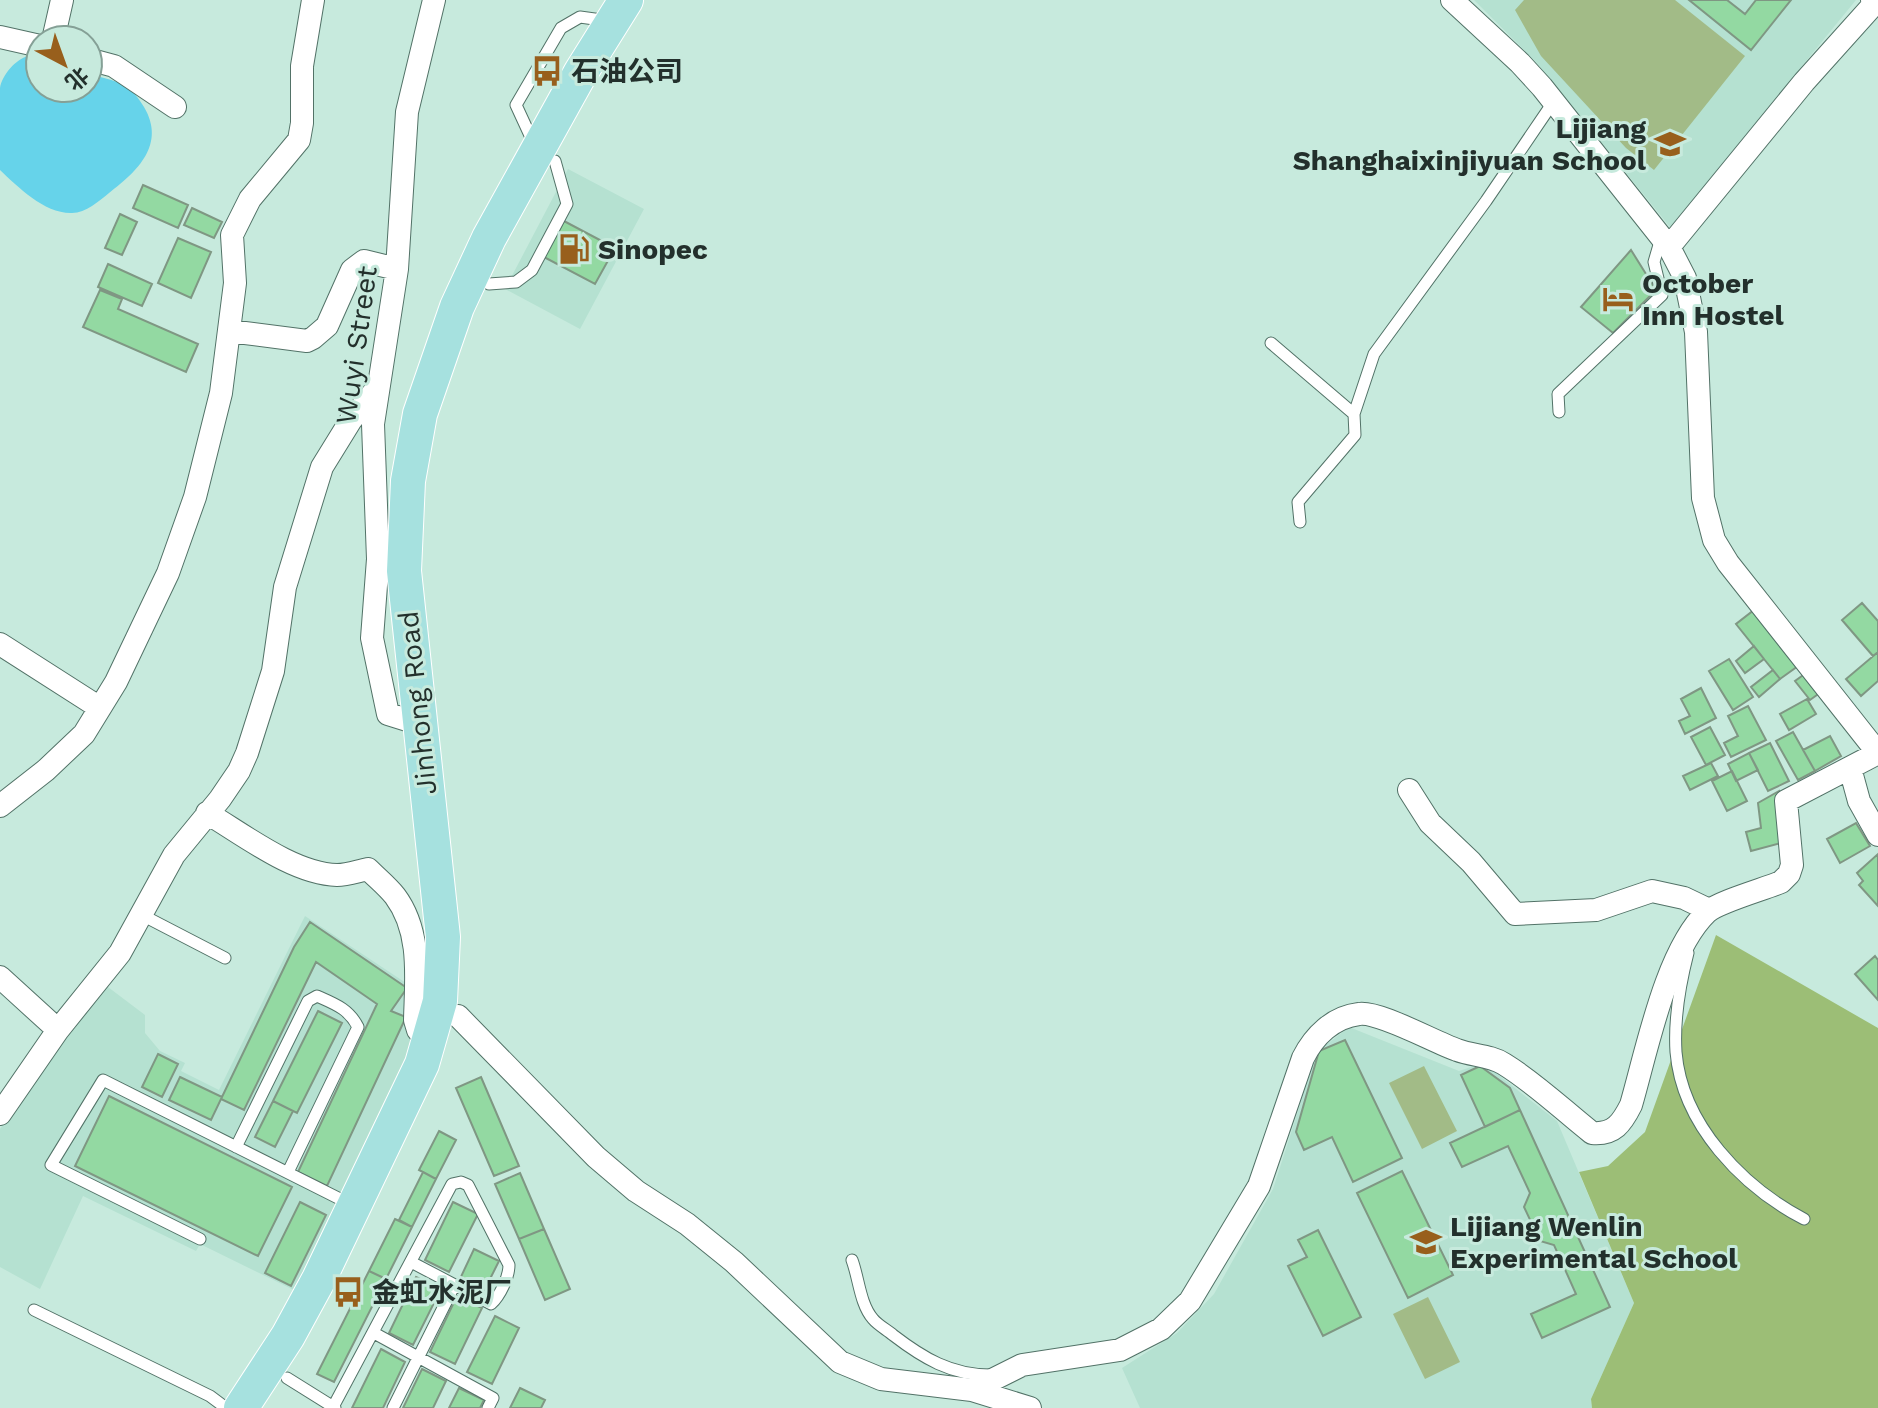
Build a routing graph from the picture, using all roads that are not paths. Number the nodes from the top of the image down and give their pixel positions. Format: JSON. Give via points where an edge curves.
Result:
{"nodes":[{"id":1,"x":62,"y":0,"type":"edge"},
{"id":2,"x":313,"y":0,"type":"edge"},
{"id":3,"x":434,"y":0,"type":"edge"},
{"id":4,"x":651,"y":0,"type":"edge"},
{"id":5,"x":1452,"y":0,"type":"edge"},
{"id":6,"x":1872,"y":0,"type":"edge"},
{"id":7,"x":620,"y":11,"type":"edge"},
{"id":8,"x":57,"y":24,"type":"edge"},
{"id":9,"x":0,"y":37,"type":"edge"},
{"id":10,"x":24,"y":42,"type":"edge"},
{"id":11,"x":104,"y":63,"type":"edge"},
{"id":12,"x":1554,"y":101,"type":"junction"},
{"id":13,"x":175,"y":107,"type":"dead end"},
{"id":14,"x":546,"y":156,"type":"junction"},
{"id":15,"x":1665,"y":242,"type":"junction"},
{"id":16,"x":397,"y":269,"type":"junction"},
{"id":17,"x":229,"y":331,"type":"junction"},
{"id":18,"x":1271,"y":343,"type":"dead end"},
{"id":19,"x":378,"y":387,"type":"junction"},
{"id":20,"x":1559,"y":412,"type":"dead end"},
{"id":21,"x":1354,"y":414,"type":"junction"},
{"id":22,"x":1300,"y":522,"type":"dead end"},
{"id":23,"x":0,"y":644,"type":"edge"},
{"id":24,"x":100,"y":708,"type":"junction"},
{"id":25,"x":420,"y":724,"type":"junction"},
{"id":26,"x":1878,"y":753,"type":"edge"},
{"id":27,"x":1850,"y":768,"type":"junction"},
{"id":28,"x":1409,"y":790,"type":"dead end"},
{"id":29,"x":0,"y":806,"type":"edge"},
{"id":30,"x":207,"y":813,"type":"junction"},
{"id":31,"x":1878,"y":835,"type":"edge"},
{"id":32,"x":142,"y":915,"type":"junction"},
{"id":33,"x":1702,"y":918,"type":"junction"},
{"id":34,"x":225,"y":958,"type":"dead end"},
{"id":35,"x":0,"y":977,"type":"edge"},
{"id":36,"x":458,"y":1016,"type":"junction"},
{"id":37,"x":58,"y":1030,"type":"junction"},
{"id":38,"x":429,"y":1044,"type":"junction"},
{"id":39,"x":1,"y":1111,"type":"edge"},
{"id":40,"x":236,"y":1147,"type":"junction"},
{"id":41,"x":288,"y":1172,"type":"junction"},
{"id":42,"x":354,"y":1206,"type":"junction"},
{"id":43,"x":1804,"y":1219,"type":"dead end"},
{"id":44,"x":200,"y":1239,"type":"dead end"},
{"id":45,"x":852,"y":1260,"type":"dead end"},
{"id":46,"x":411,"y":1262,"type":"junction"},
{"id":47,"x":454,"y":1286,"type":"junction"},
{"id":48,"x":34,"y":1310,"type":"dead end"},
{"id":49,"x":374,"y":1333,"type":"junction"},
{"id":50,"x":419,"y":1357,"type":"junction"},
{"id":51,"x":1002,"y":1375,"type":"junction"},
{"id":52,"x":287,"y":1378,"type":"junction"},
{"id":53,"x":972,"y":1390,"type":"junction"},
{"id":54,"x":226,"y":1408,"type":"edge"},
{"id":55,"x":241,"y":1408,"type":"edge"},
{"id":56,"x":266,"y":1408,"type":"edge"},
{"id":57,"x":334,"y":1408,"type":"edge"},
{"id":58,"x":393,"y":1408,"type":"edge"},
{"id":59,"x":488,"y":1408,"type":"edge"},
{"id":60,"x":1030,"y":1408,"type":"edge"}],
"edges":[{"from":1,"to":8,"type":"street"},
{"from":2,"to":17,"type":"street","via":[[302,66],[299,140],[250,199],[232,235],[235,283]]},
{"from":3,"to":16,"type":"street","name":"Wuyi Street","via":[[407,112]]},
{"from":4,"to":14,"type":"main road","name":"Jinhong Road"},
{"from":5,"to":12,"type":"street"},
{"from":6,"to":15,"type":"street","via":[[1875,3]]},
{"from":7,"to":14,"type":"main road","name":"Jinhong Road","via":[[581,72]]},
{"from":9,"to":10,"type":"street"},
{"from":11,"to":13,"type":"street"},
{"from":12,"to":15,"type":"street"},
{"from":12,"to":21,"type":"lane","via":[[1374,354]]},
{"from":14,"to":25,"type":"main road","name":"Jinhong Road","via":[[489,238],[457,307],[413,447],[404,571]]},
{"from":14,"to":36,"type":"main road","name":"Jinhong Road","via":[[462,349],[440,419],[426,515],[426,597],[463,935]]},
{"from":15,"to":20,"type":"lane","via":[[1654,262],[1662,295],[1558,394]]},
{"from":15,"to":26,"type":"street","via":[[1685,278],[1694,313],[1703,498],[1714,540]]},
{"from":16,"to":17,"type":"street","via":[[359,263],[327,326],[307,341]]},
{"from":16,"to":19,"type":"street","name":"Wuyi Street"},
{"from":17,"to":24,"type":"street","via":[[221,393],[182,535]]},
{"from":18,"to":21,"type":"lane"},
{"from":19,"to":25,"type":"street","name":"Wuyi Street","via":[[373,424],[378,559],[372,638],[388,714]]},
{"from":19,"to":30,"type":"street","via":[[322,467],[285,587],[273,671],[247,753]]},
{"from":21,"to":22,"type":"lane","via":[[1355,435],[1298,502]]},
{"from":23,"to":24,"type":"street"},
{"from":24,"to":29,"type":"street","via":[[72,747]]},
{"from":25,"to":38,"type":"main road","name":"Jinhong Road","via":[[443,937],[441,990]]},
{"from":26,"to":27,"type":"street"},
{"from":27,"to":31,"type":"street","via":[[1859,801]]},
{"from":27,"to":33,"type":"street","via":[[1786,801],[1792,865],[1785,879]]},
{"from":28,"to":33,"type":"street","via":[[1430,823],[1515,914],[1596,910],[1652,891],[1684,898]]},
{"from":30,"to":32,"type":"street","via":[[174,855]]},
{"from":30,"to":38,"type":"street","via":[[300,867],[340,876],[368,869],[395,897],[415,946],[415,1020]]},
{"from":32,"to":34,"type":"lane"},
{"from":32,"to":37,"type":"street","via":[[120,953]]},
{"from":33,"to":43,"type":"lane","via":[[1677,1022],[1676,1053],[1688,1095],[1707,1134],[1734,1168],[1766,1197]]},
{"from":33,"to":51,"type":"street","via":[[1668,980],[1631,1105],[1612,1131],[1592,1133],[1502,1062],[1457,1051],[1370,1014],[1345,1017],[1310,1045],[1259,1186],[1177,1316],[1120,1350],[1022,1365]]},
{"from":35,"to":37,"type":"street"},
{"from":36,"to":52,"type":"main road","name":"Jinhong Road","via":[[431,1093],[337,1289]]},
{"from":36,"to":53,"type":"street","via":[[596,1157],[734,1262],[840,1362],[881,1379]]},
{"from":37,"to":39,"type":"street"},
{"from":38,"to":42,"type":"main road","name":"Jinhong Road"},
{"from":40,"to":41,"type":"lane"},
{"from":40,"to":41,"type":"lane","via":[[308,1001],[317,996],[345,1009],[358,1027]]},
{"from":40,"to":44,"type":"lane","via":[[103,1080],[51,1165]]},
{"from":41,"to":42,"type":"lane"},
{"from":42,"to":55,"type":"main road","name":"Jinhong Road","via":[[288,1336]]},
{"from":45,"to":51,"type":"lane","via":[[873,1320],[921,1356],[962,1373]]},
{"from":46,"to":47,"type":"lane"},
{"from":46,"to":47,"type":"lane","via":[[452,1184],[468,1185],[509,1271],[491,1304]]},
{"from":46,"to":49,"type":"lane"},
{"from":47,"to":50,"type":"lane"},
{"from":48,"to":54,"type":"lane"},
{"from":49,"to":50,"type":"lane"},
{"from":49,"to":57,"type":"lane"},
{"from":50,"to":58,"type":"lane"},
{"from":50,"to":59,"type":"lane","via":[[493,1398]]},
{"from":51,"to":53,"type":"street"},
{"from":52,"to":56,"type":"main road","name":"Jinhong Road"},
{"from":52,"to":57,"type":"lane"},
{"from":53,"to":60,"type":"street"}]}
